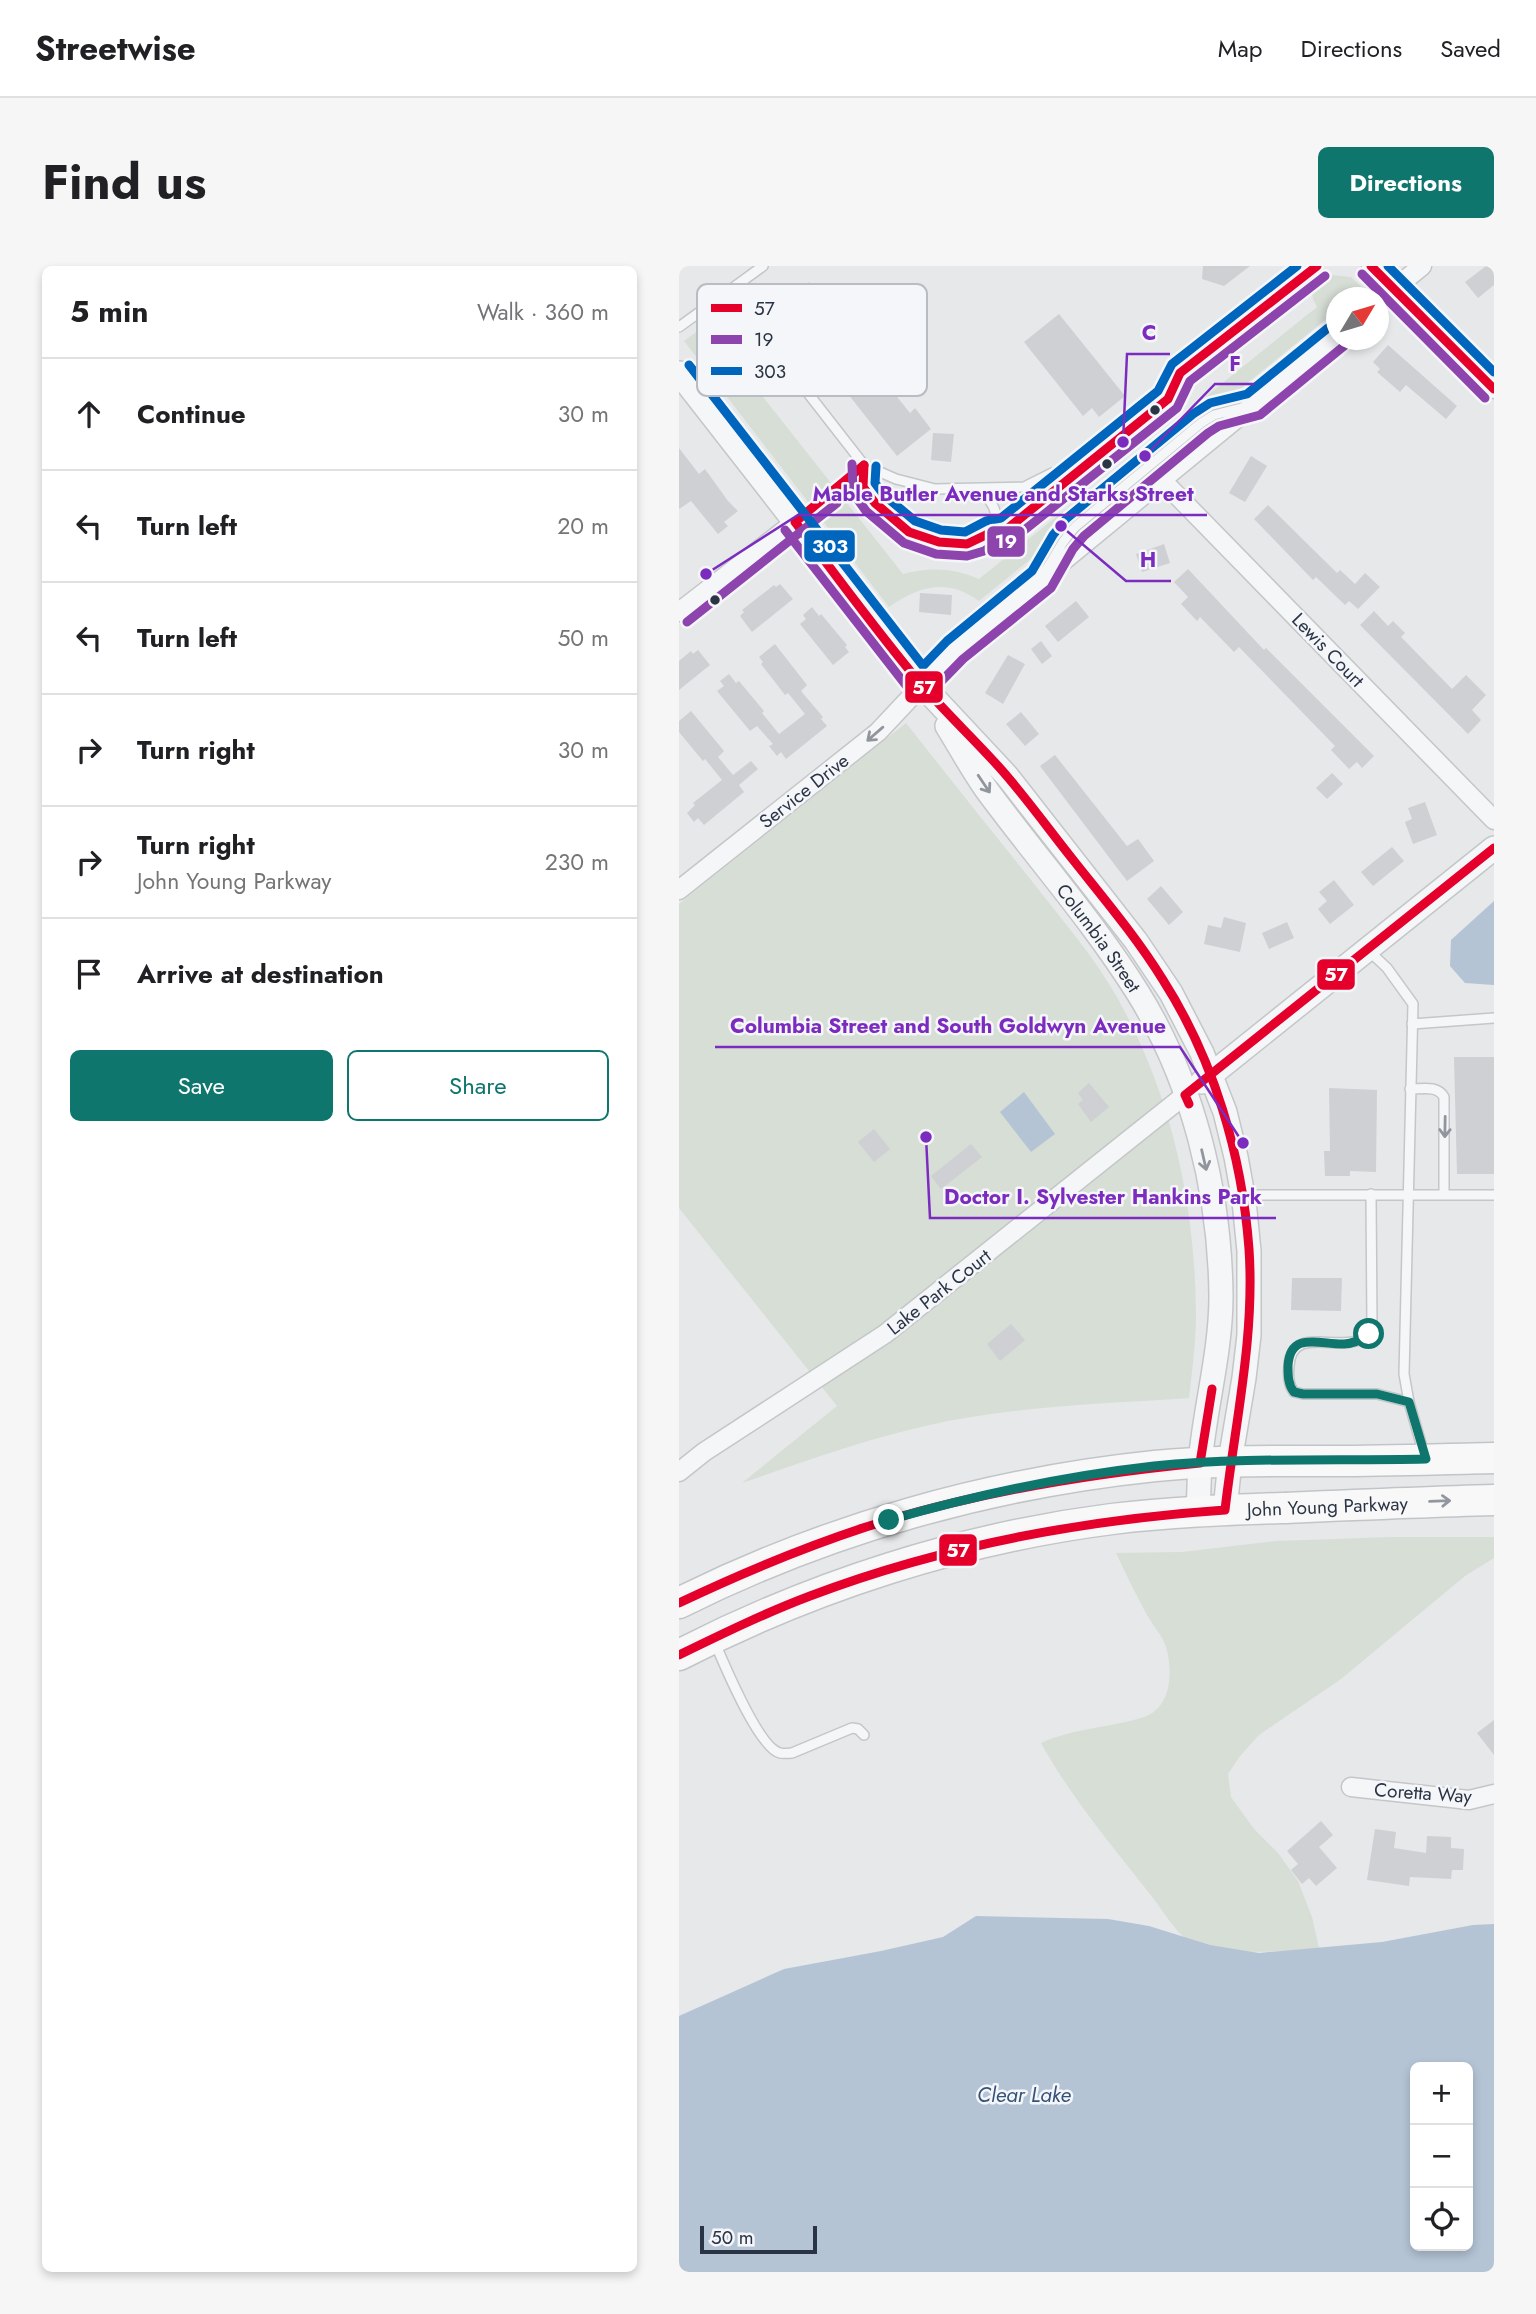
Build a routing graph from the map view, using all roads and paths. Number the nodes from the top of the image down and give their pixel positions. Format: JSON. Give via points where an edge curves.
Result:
{"nodes":[{"id":1,"x":763,"y":266,"type":"edge"},
{"id":2,"x":1317,"y":266,"type":"edge"},
{"id":3,"x":1371,"y":266,"type":"edge"},
{"id":4,"x":1422,"y":266,"type":"edge"},
{"id":5,"x":739,"y":284,"type":"edge"},
{"id":6,"x":1393,"y":290,"type":"junction"},
{"id":7,"x":1389,"y":293,"type":"edge"},
{"id":8,"x":697,"y":314,"type":"edge"},
{"id":9,"x":679,"y":327,"type":"edge"},
{"id":10,"x":1326,"y":345,"type":"edge"},
{"id":11,"x":679,"y":373,"type":"edge"},
{"id":12,"x":1180,"y":373,"type":"junction"},
{"id":13,"x":1494,"y":389,"type":"edge"},
{"id":14,"x":811,"y":396,"type":"edge"},
{"id":15,"x":1253,"y":405,"type":"junction"},
{"id":16,"x":864,"y":464,"type":"junction"},
{"id":17,"x":1064,"y":467,"type":"junction"},
{"id":18,"x":1161,"y":480,"type":"junction"},
{"id":19,"x":980,"y":489,"type":"junction"},
{"id":20,"x":795,"y":522,"type":"junction"},
{"id":21,"x":990,"y":533,"type":"junction"},
{"id":22,"x":1042,"y":579,"type":"junction"},
{"id":23,"x":679,"y":612,"type":"edge"},
{"id":24,"x":922,"y":685,"type":"junction"},
{"id":25,"x":1494,"y":820,"type":"edge"},
{"id":26,"x":1494,"y":848,"type":"edge"},
{"id":27,"x":679,"y":890,"type":"edge"},
{"id":28,"x":1368,"y":950,"type":"junction"},
{"id":29,"x":1494,"y":1018,"type":"edge"},
{"id":30,"x":1412,"y":1024,"type":"junction"},
{"id":31,"x":1212,"y":1075,"type":"junction"},
{"id":32,"x":1410,"y":1089,"type":"junction"},
{"id":33,"x":1185,"y":1094,"type":"junction"},
{"id":34,"x":1371,"y":1194,"type":"junction"},
{"id":35,"x":1408,"y":1194,"type":"junction"},
{"id":36,"x":1444,"y":1194,"type":"junction"},
{"id":37,"x":1243,"y":1195,"type":"junction"},
{"id":38,"x":1494,"y":1195,"type":"edge"},
{"id":39,"x":1409,"y":1402,"type":"junction"},
{"id":40,"x":1494,"y":1458,"type":"edge"},
{"id":41,"x":1426,"y":1459,"type":"junction"},
{"id":42,"x":1230,"y":1461,"type":"junction"},
{"id":43,"x":1200,"y":1463,"type":"junction"},
{"id":44,"x":679,"y":1472,"type":"edge"},
{"id":45,"x":1494,"y":1500,"type":"edge"},
{"id":46,"x":1212,"y":1510,"type":"junction"},
{"id":47,"x":748,"y":1571,"type":"junction"},
{"id":48,"x":679,"y":1603,"type":"edge"},
{"id":49,"x":713,"y":1638,"type":"junction"},
{"id":50,"x":679,"y":1655,"type":"edge"},
{"id":51,"x":864,"y":1735,"type":"dead end"},
{"id":52,"x":1351,"y":1787,"type":"dead end"},
{"id":53,"x":1494,"y":1794,"type":"edge"}],
"edges":[{"from":1,"to":5,"type":"lane"},
{"from":2,"to":12,"type":"lane"},
{"from":3,"to":6,"type":"street"},
{"from":4,"to":6,"type":"street"},
{"from":6,"to":7,"type":"street"},
{"from":6,"to":13,"type":"street"},
{"from":8,"to":9,"type":"lane"},
{"from":10,"to":15,"type":"street","name":"Service Drive"},
{"from":11,"to":20,"type":"street","name":"Columbia Street"},
{"from":12,"to":17,"type":"lane"},
{"from":12,"to":21,"type":"lane","via":[[1168,399],[1016,524]]},
{"from":14,"to":16,"type":"lane"},
{"from":15,"to":18,"type":"street","name":"Service Drive"},
{"from":15,"to":22,"type":"lane","via":[[1201,423],[1075,527]]},
{"from":16,"to":19,"type":"lane","via":[[896,479],[935,489]]},
{"from":16,"to":20,"type":"lane"},
{"from":16,"to":21,"type":"lane","via":[[863,487],[909,532],[939,542],[967,544]]},
{"from":17,"to":19,"type":"lane","via":[[1024,487]]},
{"from":17,"to":21,"type":"lane"},
{"from":18,"to":22,"type":"street","name":"Service Drive"},
{"from":18,"to":25,"type":"street","name":"Lewis Court"},
{"from":19,"to":21,"type":"lane","via":[[996,514]]},
{"from":20,"to":23,"type":"street"},
{"from":20,"to":24,"type":"street","name":"Columbia Street"},
{"from":22,"to":24,"type":"street","name":"Service Drive","via":[[955,650]]},
{"from":24,"to":27,"type":"street","name":"Service Drive","one_way":true,"via":[[878,732]]},
{"from":24,"to":31,"type":"street","name":"Columbia Street","via":[[1007,776],[1136,941],[1177,1003]]},
{"from":24,"to":33,"type":"street","name":"Columbia Street","one_way":true,"via":[[985,787],[1127,976]]},
{"from":26,"to":28,"type":"street"},
{"from":28,"to":30,"type":"lane","via":[[1413,1004]]},
{"from":28,"to":31,"type":"street"},
{"from":29,"to":30,"type":"lane"},
{"from":30,"to":32,"type":"lane"},
{"from":31,"to":33,"type":"street"},
{"from":31,"to":37,"type":"street","name":"Columbia Street"},
{"from":32,"to":35,"type":"lane"},
{"from":32,"to":36,"type":"lane","one_way":true,"via":[[1434,1089],[1444,1097]]},
{"from":33,"to":43,"type":"street","name":"Columbia Street","one_way":true,"via":[[1205,1159],[1220,1266],[1217,1342]]},
{"from":33,"to":44,"type":"street","name":"Lake Park Court","via":[[885,1334]]},
{"from":34,"to":35,"type":"lane"},
{"from":34,"to":37,"type":"lane"},
{"from":34,"to":39,"type":"lane","via":[[1369,1334],[1346,1344],[1297,1345],[1288,1364],[1290,1387],[1303,1394],[1377,1394]]},
{"from":35,"to":36,"type":"lane"},
{"from":35,"to":39,"type":"lane","via":[[1404,1374]]},
{"from":36,"to":38,"type":"lane"},
{"from":37,"to":42,"type":"street","name":"Columbia Street","via":[[1249,1251],[1249,1335]]},
{"from":39,"to":41,"type":"lane"},
{"from":40,"to":41,"type":"main road"},
{"from":41,"to":42,"type":"main road"},
{"from":42,"to":43,"type":"main road"},
{"from":42,"to":46,"type":"street","name":"Columbia Street"},
{"from":43,"to":46,"type":"street","name":"Columbia Street"},
{"from":43,"to":47,"type":"main road","via":[[1047,1482],[946,1504],[838,1536]]},
{"from":46,"to":45,"type":"main road","name":"John Young Parkway","one_way":true},
{"from":46,"to":49,"type":"main road","name":"John Young Parkway","via":[[1098,1521],[976,1544],[845,1583]]},
{"from":47,"to":48,"type":"main road"},
{"from":47,"to":49,"type":"main road","via":[[723,1603],[712,1627]]},
{"from":49,"to":50,"type":"main road","name":"John Young Parkway"},
{"from":49,"to":51,"type":"lane","via":[[763,1737],[781,1754],[852,1728]]},
{"from":52,"to":53,"type":"street","name":"Coretta Way","via":[[1469,1800]]}]}
